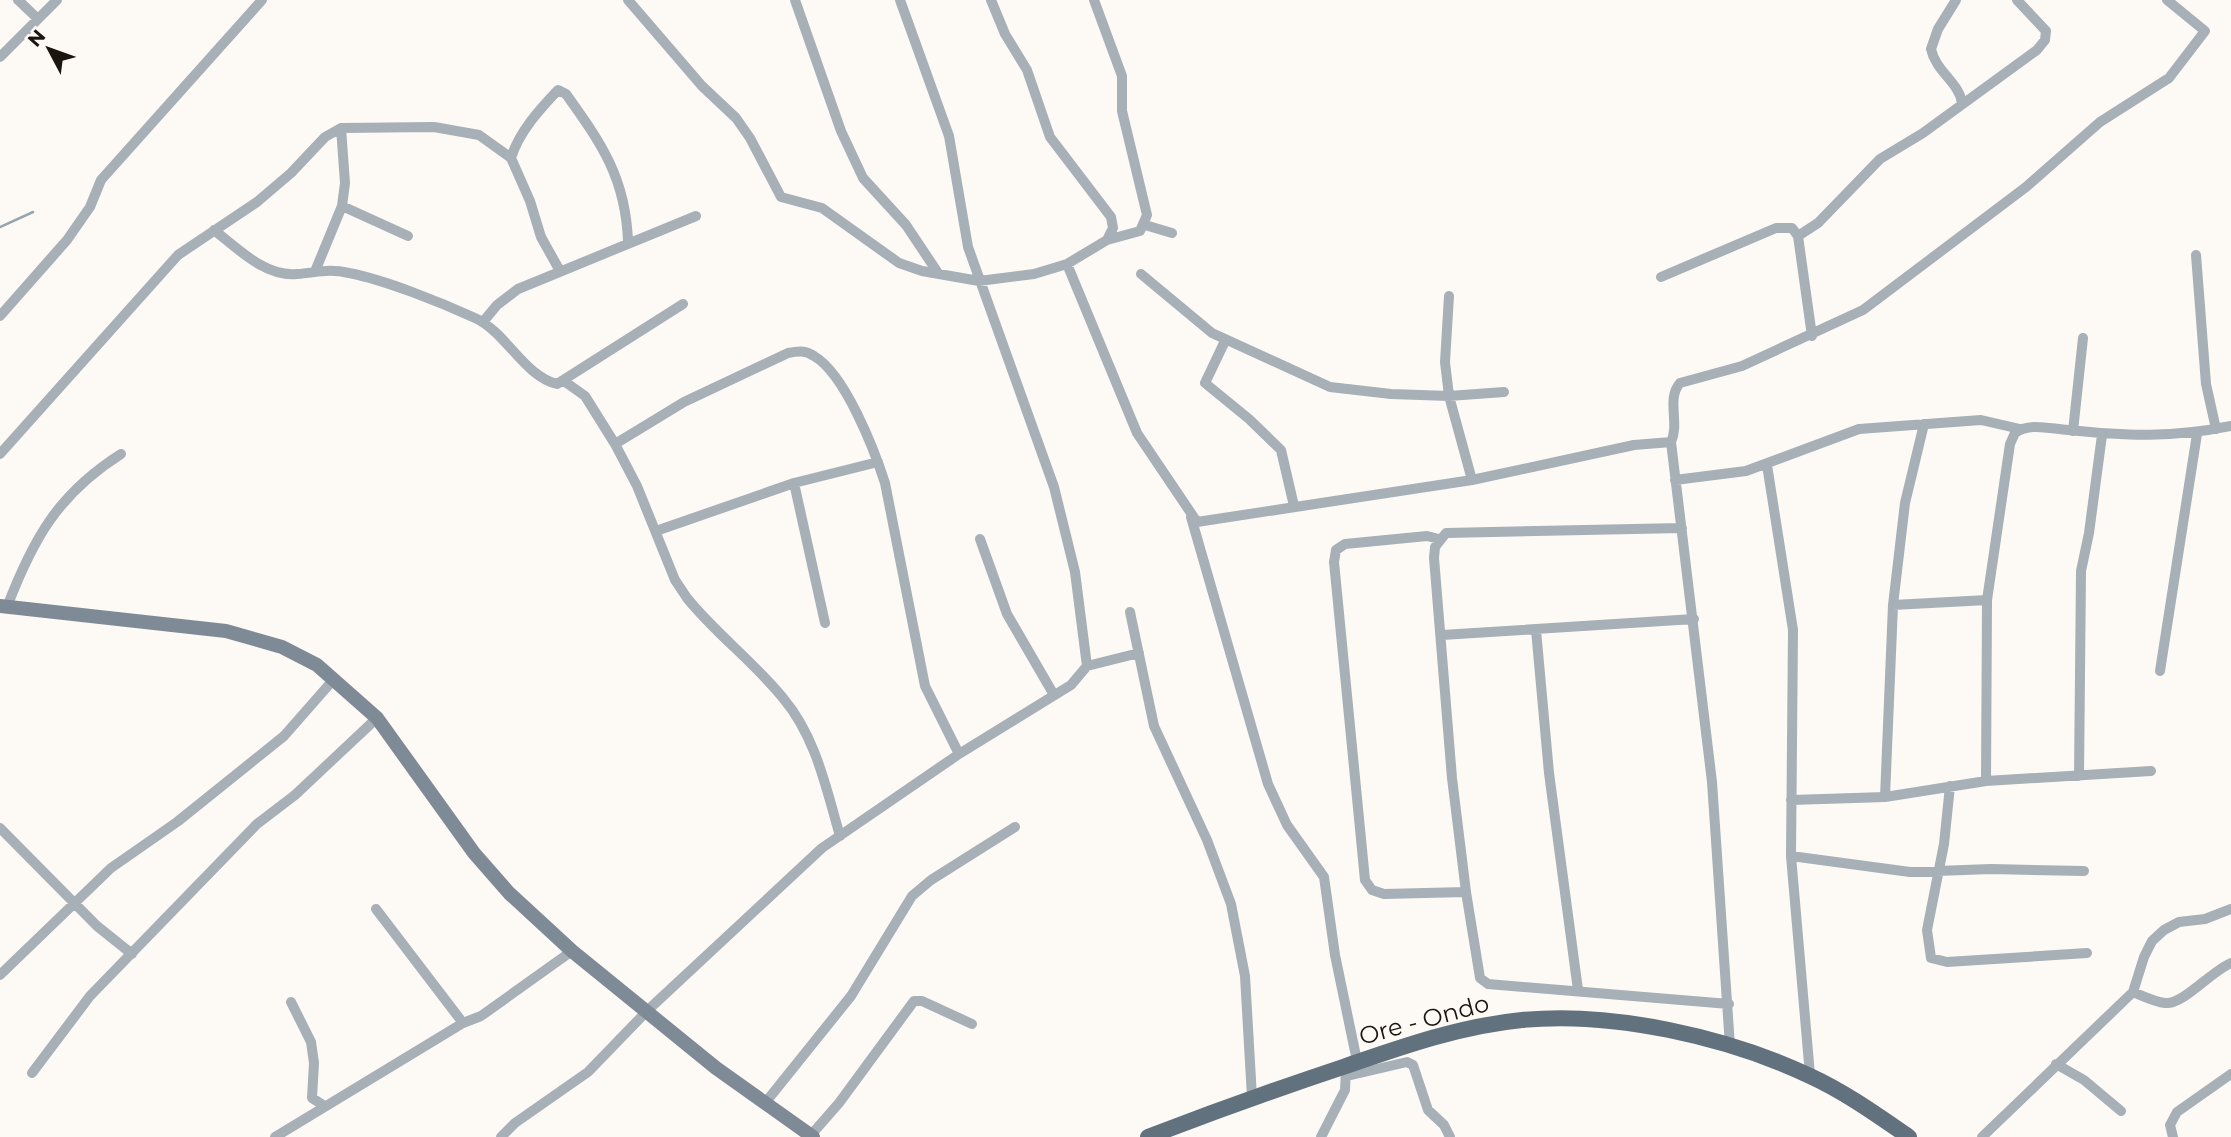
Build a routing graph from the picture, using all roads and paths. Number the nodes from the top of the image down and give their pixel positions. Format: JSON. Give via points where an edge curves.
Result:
{"nodes":[{"id":1,"x":18,"y":0,"type":"edge"},
{"id":2,"x":57,"y":0,"type":"edge"},
{"id":3,"x":262,"y":0,"type":"edge"},
{"id":4,"x":628,"y":0,"type":"edge"},
{"id":5,"x":795,"y":0,"type":"edge"},
{"id":6,"x":900,"y":0,"type":"edge"},
{"id":7,"x":991,"y":0,"type":"edge"},
{"id":8,"x":1094,"y":0,"type":"edge"},
{"id":9,"x":1956,"y":0,"type":"edge"},
{"id":10,"x":2017,"y":0,"type":"edge"},
{"id":11,"x":2167,"y":0,"type":"edge"},
{"id":12,"x":38,"y":19,"type":"junction"},
{"id":13,"x":0,"y":57,"type":"edge"},
{"id":14,"x":1962,"y":103,"type":"junction"},
{"id":15,"x":341,"y":128,"type":"junction"},
{"id":16,"x":510,"y":158,"type":"junction"},
{"id":17,"x":342,"y":206,"type":"junction"},
{"id":18,"x":696,"y":216,"type":"dead end"},
{"id":19,"x":1145,"y":225,"type":"junction"},
{"id":20,"x":215,"y":229,"type":"junction"},
{"id":21,"x":1172,"y":233,"type":"dead end"},
{"id":22,"x":408,"y":236,"type":"dead end"},
{"id":23,"x":1798,"y":236,"type":"junction"},
{"id":24,"x":1107,"y":240,"type":"junction"},
{"id":25,"x":628,"y":242,"type":"junction"},
{"id":26,"x":2196,"y":254,"type":"dead end"},
{"id":27,"x":1066,"y":264,"type":"junction"},
{"id":28,"x":316,"y":269,"type":"junction"},
{"id":29,"x":560,"y":271,"type":"junction"},
{"id":30,"x":938,"y":273,"type":"junction"},
{"id":31,"x":1141,"y":274,"type":"dead end"},
{"id":32,"x":1661,"y":277,"type":"dead end"},
{"id":33,"x":979,"y":281,"type":"junction"},
{"id":34,"x":1449,"y":296,"type":"dead end"},
{"id":35,"x":682,"y":304,"type":"dead end"},
{"id":36,"x":0,"y":316,"type":"edge"},
{"id":37,"x":483,"y":322,"type":"junction"},
{"id":38,"x":1812,"y":336,"type":"junction"},
{"id":39,"x":2082,"y":338,"type":"dead end"},
{"id":40,"x":1226,"y":341,"type":"junction"},
{"id":41,"x":564,"y":380,"type":"junction"},
{"id":42,"x":1504,"y":393,"type":"dead end"},
{"id":43,"x":1449,"y":396,"type":"junction"},
{"id":44,"x":1924,"y":424,"type":"junction"},
{"id":45,"x":2231,"y":426,"type":"edge"},
{"id":46,"x":2020,"y":429,"type":"junction"},
{"id":47,"x":2216,"y":429,"type":"junction"},
{"id":48,"x":2073,"y":431,"type":"junction"},
{"id":49,"x":2197,"y":434,"type":"junction"},
{"id":50,"x":2102,"y":435,"type":"junction"},
{"id":51,"x":1671,"y":442,"type":"junction"},
{"id":52,"x":615,"y":444,"type":"junction"},
{"id":53,"x":0,"y":454,"type":"edge"},
{"id":54,"x":121,"y":454,"type":"dead end"},
{"id":55,"x":878,"y":462,"type":"junction"},
{"id":56,"x":1767,"y":464,"type":"junction"},
{"id":57,"x":1472,"y":480,"type":"junction"},
{"id":58,"x":1675,"y":480,"type":"junction"},
{"id":59,"x":794,"y":483,"type":"junction"},
{"id":60,"x":1294,"y":506,"type":"junction"},
{"id":61,"x":1191,"y":516,"type":"junction"},
{"id":62,"x":1682,"y":528,"type":"junction"},
{"id":63,"x":656,"y":531,"type":"junction"},
{"id":64,"x":1439,"y":538,"type":"junction"},
{"id":65,"x":979,"y":539,"type":"dead end"},
{"id":66,"x":1987,"y":600,"type":"junction"},
{"id":67,"x":4,"y":606,"type":"edge"},
{"id":68,"x":1893,"y":606,"type":"junction"},
{"id":69,"x":1130,"y":612,"type":"dead end"},
{"id":70,"x":1694,"y":619,"type":"junction"},
{"id":71,"x":825,"y":623,"type":"dead end"},
{"id":72,"x":1536,"y":630,"type":"junction"},
{"id":73,"x":1442,"y":635,"type":"junction"},
{"id":74,"x":1139,"y":653,"type":"junction"},
{"id":75,"x":1087,"y":666,"type":"junction"},
{"id":76,"x":2160,"y":671,"type":"dead end"},
{"id":77,"x":334,"y":679,"type":"junction"},
{"id":78,"x":1054,"y":695,"type":"junction"},
{"id":79,"x":377,"y":718,"type":"junction"},
{"id":80,"x":959,"y":754,"type":"junction"},
{"id":81,"x":2151,"y":771,"type":"dead end"},
{"id":82,"x":2079,"y":776,"type":"junction"},
{"id":83,"x":1986,"y":781,"type":"junction"},
{"id":84,"x":1950,"y":786,"type":"junction"},
{"id":85,"x":1885,"y":797,"type":"junction"},
{"id":86,"x":1791,"y":800,"type":"junction"},
{"id":87,"x":1015,"y":827,"type":"dead end"},
{"id":88,"x":0,"y":828,"type":"edge"},
{"id":89,"x":840,"y":836,"type":"junction"},
{"id":90,"x":1791,"y":856,"type":"junction"},
{"id":91,"x":1938,"y":869,"type":"junction"},
{"id":92,"x":2084,"y":871,"type":"dead end"},
{"id":93,"x":1466,"y":892,"type":"junction"},
{"id":94,"x":74,"y":901,"type":"junction"},
{"id":95,"x":376,"y":909,"type":"dead end"},
{"id":96,"x":2231,"y":909,"type":"edge"},
{"id":97,"x":572,"y":951,"type":"junction"},
{"id":98,"x":2087,"y":953,"type":"dead end"},
{"id":99,"x":132,"y":954,"type":"junction"},
{"id":100,"x":2231,"y":963,"type":"edge"},
{"id":101,"x":0,"y":975,"type":"edge"},
{"id":102,"x":1578,"y":990,"type":"junction"},
{"id":103,"x":2133,"y":992,"type":"junction"},
{"id":104,"x":290,"y":1002,"type":"dead end"},
{"id":105,"x":1729,"y":1004,"type":"junction"},
{"id":106,"x":648,"y":1010,"type":"junction"},
{"id":107,"x":463,"y":1023,"type":"junction"},
{"id":108,"x":972,"y":1024,"type":"dead end"},
{"id":109,"x":1730,"y":1046,"type":"junction"},
{"id":110,"x":2056,"y":1064,"type":"junction"},
{"id":111,"x":1350,"y":1068,"type":"junction"},
{"id":112,"x":32,"y":1073,"type":"dead end"},
{"id":113,"x":2231,"y":1074,"type":"edge"},
{"id":114,"x":1810,"y":1075,"type":"junction"},
{"id":115,"x":1252,"y":1097,"type":"junction"},
{"id":116,"x":765,"y":1103,"type":"junction"},
{"id":117,"x":323,"y":1105,"type":"junction"},
{"id":118,"x":2121,"y":1111,"type":"dead end"},
{"id":119,"x":812,"y":1136,"type":"edge"},
{"id":120,"x":275,"y":1137,"type":"edge"},
{"id":121,"x":501,"y":1137,"type":"edge"},
{"id":122,"x":1148,"y":1137,"type":"edge"},
{"id":123,"x":1321,"y":1137,"type":"edge"},
{"id":124,"x":1450,"y":1137,"type":"edge"},
{"id":125,"x":1909,"y":1137,"type":"edge"},
{"id":126,"x":1982,"y":1137,"type":"edge"},
{"id":127,"x":2173,"y":1137,"type":"edge"}],
"edges":[{"from":1,"to":12,"type":"street"},
{"from":2,"to":12,"type":"street"},
{"from":3,"to":36,"type":"street","via":[[99,185],[68,240]]},
{"from":4,"to":30,"type":"street","via":[[736,118],[781,197],[822,208],[899,263]]},
{"from":5,"to":30,"type":"street","via":[[841,131],[863,178],[906,225]]},
{"from":6,"to":33,"type":"street","via":[[949,136],[968,247]]},
{"from":7,"to":24,"type":"street","via":[[1004,34],[1027,71],[1049,137],[1111,217],[1113,228]]},
{"from":8,"to":19,"type":"street","via":[[1122,76],[1122,111]]},
{"from":9,"to":14,"type":"street","via":[[1931,49],[1941,72],[1961,92]]},
{"from":10,"to":14,"type":"street","via":[[2042,24],[2045,40]]},
{"from":11,"to":38,"type":"street","via":[[2204,31],[2169,78],[2099,122],[2060,159],[1915,274],[1863,310]]},
{"from":12,"to":13,"type":"street"},
{"from":14,"to":23,"type":"street","via":[[1923,134],[1880,159],[1818,223]]},
{"from":15,"to":16,"type":"street","via":[[457,130],[479,135]]},
{"from":15,"to":17,"type":"street"},
{"from":15,"to":20,"type":"street","via":[[325,136],[257,202]]},
{"from":16,"to":25,"type":"street","via":[[515,143],[549,99],[558,90],[566,94],[609,158]]},
{"from":16,"to":29,"type":"street","via":[[541,237]]},
{"from":17,"to":22,"type":"street"},
{"from":17,"to":28,"type":"street"},
{"from":18,"to":25,"type":"street"},
{"from":19,"to":21,"type":"street"},
{"from":19,"to":24,"type":"street","via":[[1140,231]]},
{"from":20,"to":28,"type":"street","via":[[267,268],[290,274]]},
{"from":20,"to":53,"type":"street","via":[[178,255]]},
{"from":23,"to":32,"type":"street","via":[[1786,226],[1776,228]]},
{"from":23,"to":38,"type":"street"},
{"from":24,"to":27,"type":"street"},
{"from":25,"to":29,"type":"street"},
{"from":26,"to":47,"type":"street","via":[[2206,384]]},
{"from":27,"to":33,"type":"street","via":[[1034,274]]},
{"from":27,"to":61,"type":"street","via":[[1137,433]]},
{"from":28,"to":37,"type":"street","via":[[349,272]]},
{"from":29,"to":37,"type":"street","via":[[506,297]]},
{"from":30,"to":33,"type":"street"},
{"from":31,"to":40,"type":"street","via":[[1201,326]]},
{"from":33,"to":75,"type":"street","via":[[1054,487],[1075,572]]},
{"from":34,"to":43,"type":"street","via":[[1445,362]]},
{"from":35,"to":41,"type":"street"},
{"from":37,"to":41,"type":"street","via":[[542,377],[557,384]]},
{"from":38,"to":51,"type":"street","via":[[1742,366],[1680,383],[1674,395],[1676,432]]},
{"from":39,"to":48,"type":"street"},
{"from":40,"to":43,"type":"street","via":[[1330,387]]},
{"from":40,"to":60,"type":"street","via":[[1205,383],[1281,450]]},
{"from":41,"to":52,"type":"street","via":[[585,396]]},
{"from":42,"to":43,"type":"street"},
{"from":43,"to":57,"type":"street"},
{"from":44,"to":46,"type":"street","via":[[1980,420]]},
{"from":44,"to":56,"type":"street","via":[[1858,429]]},
{"from":44,"to":68,"type":"street","via":[[1905,503]]},
{"from":45,"to":47,"type":"street"},
{"from":46,"to":48,"type":"street"},
{"from":46,"to":66,"type":"street","via":[[2010,444]]},
{"from":47,"to":49,"type":"street"},
{"from":48,"to":50,"type":"street"},
{"from":49,"to":50,"type":"street"},
{"from":49,"to":76,"type":"street"},
{"from":50,"to":82,"type":"street","via":[[2081,571]]},
{"from":51,"to":57,"type":"street","via":[[1634,445]]},
{"from":51,"to":58,"type":"street"},
{"from":52,"to":55,"type":"street","via":[[684,402],[801,350],[816,356],[835,378]]},
{"from":52,"to":63,"type":"street"},
{"from":54,"to":67,"type":"street","via":[[95,470],[64,499],[36,539]]},
{"from":55,"to":59,"type":"street"},
{"from":55,"to":80,"type":"street","via":[[925,686]]},
{"from":56,"to":58,"type":"street"},
{"from":56,"to":86,"type":"street","via":[[1793,630]]},
{"from":57,"to":60,"type":"street"},
{"from":58,"to":62,"type":"street"},
{"from":59,"to":63,"type":"street"},
{"from":59,"to":71,"type":"street"},
{"from":60,"to":61,"type":"street","via":[[1200,522]]},
{"from":61,"to":111,"type":"street","via":[[1268,784],[1287,825],[1324,877]]},
{"from":62,"to":64,"type":"street","via":[[1483,531],[1446,533]]},
{"from":62,"to":70,"type":"street"},
{"from":63,"to":89,"type":"street","via":[[687,598],[784,698],[799,720],[822,774]]},
{"from":64,"to":73,"type":"street","via":[[1434,558]]},
{"from":64,"to":93,"type":"street","via":[[1345,544],[1336,550],[1334,562],[1365,880],[1372,890],[1384,894]]},
{"from":65,"to":78,"type":"street","via":[[1007,614]]},
{"from":66,"to":68,"type":"street"},
{"from":66,"to":83,"type":"street"},
{"from":67,"to":77,"type":"main road","via":[[254,636],[317,665]]},
{"from":68,"to":85,"type":"street"},
{"from":69,"to":74,"type":"street"},
{"from":70,"to":72,"type":"street"},
{"from":70,"to":105,"type":"street"},
{"from":72,"to":73,"type":"street"},
{"from":72,"to":102,"type":"street","via":[[1549,773]]},
{"from":73,"to":93,"type":"street"},
{"from":74,"to":75,"type":"street"},
{"from":74,"to":115,"type":"street","via":[[1154,726],[1231,904],[1246,987]]},
{"from":75,"to":78,"type":"street","via":[[1077,681]]},
{"from":77,"to":79,"type":"main road"},
{"from":77,"to":94,"type":"street","via":[[284,736],[242,772],[111,868]]},
{"from":78,"to":80,"type":"street"},
{"from":79,"to":97,"type":"main road","via":[[474,853],[509,893]]},
{"from":79,"to":99,"type":"street","via":[[257,824]]},
{"from":80,"to":89,"type":"street"},
{"from":81,"to":82,"type":"street"},
{"from":82,"to":83,"type":"street"},
{"from":83,"to":84,"type":"street"},
{"from":84,"to":85,"type":"street"},
{"from":84,"to":91,"type":"street"},
{"from":85,"to":86,"type":"street"},
{"from":86,"to":90,"type":"street"},
{"from":87,"to":116,"type":"street","via":[[912,896],[851,996]]},
{"from":88,"to":94,"type":"street"},
{"from":89,"to":106,"type":"street"},
{"from":90,"to":91,"type":"street","via":[[1910,872]]},
{"from":90,"to":114,"type":"street"},
{"from":91,"to":92,"type":"street"},
{"from":91,"to":98,"type":"street","via":[[1927,930],[1928,952],[1936,961]]},
{"from":93,"to":102,"type":"street","via":[[1480,978],[1488,984]]},
{"from":94,"to":99,"type":"street","via":[[106,935]]},
{"from":94,"to":101,"type":"street"},
{"from":95,"to":107,"type":"street"},
{"from":96,"to":103,"type":"street","via":[[2164,930],[2144,957]]},
{"from":97,"to":106,"type":"main road"},
{"from":97,"to":107,"type":"street","via":[[481,1016]]},
{"from":99,"to":112,"type":"street","via":[[90,996]]},
{"from":100,"to":103,"type":"street","via":[[2206,976],[2176,1003]]},
{"from":102,"to":105,"type":"street"},
{"from":103,"to":110,"type":"street"},
{"from":104,"to":117,"type":"street","via":[[310,1042],[312,1098]]},
{"from":105,"to":109,"type":"street"},
{"from":106,"to":116,"type":"main road"},
{"from":106,"to":121,"type":"street","via":[[588,1072]]},
{"from":107,"to":117,"type":"street"},
{"from":108,"to":119,"type":"street","via":[[922,1001],[914,1002]]},
{"from":109,"to":111,"type":"main road","name":"Ore - Ondo","via":[[1619,1022],[1521,1020],[1436,1035]]},
{"from":109,"to":114,"type":"main road","name":"Ore - Ondo"},
{"from":110,"to":118,"type":"street"},
{"from":110,"to":126,"type":"street"},
{"from":111,"to":115,"type":"main road","name":"Ore - Ondo"},
{"from":111,"to":123,"type":"street","via":[[1345,1090]]},
{"from":111,"to":124,"type":"street","via":[[1413,1065],[1428,1111]]},
{"from":113,"to":127,"type":"street","via":[[2177,1112],[2169,1125]]},
{"from":114,"to":125,"type":"main road","name":"Ore - Ondo"},
{"from":115,"to":122,"type":"main road","name":"Ore - Ondo"},
{"from":116,"to":119,"type":"main road"},
{"from":117,"to":120,"type":"street"}]}
